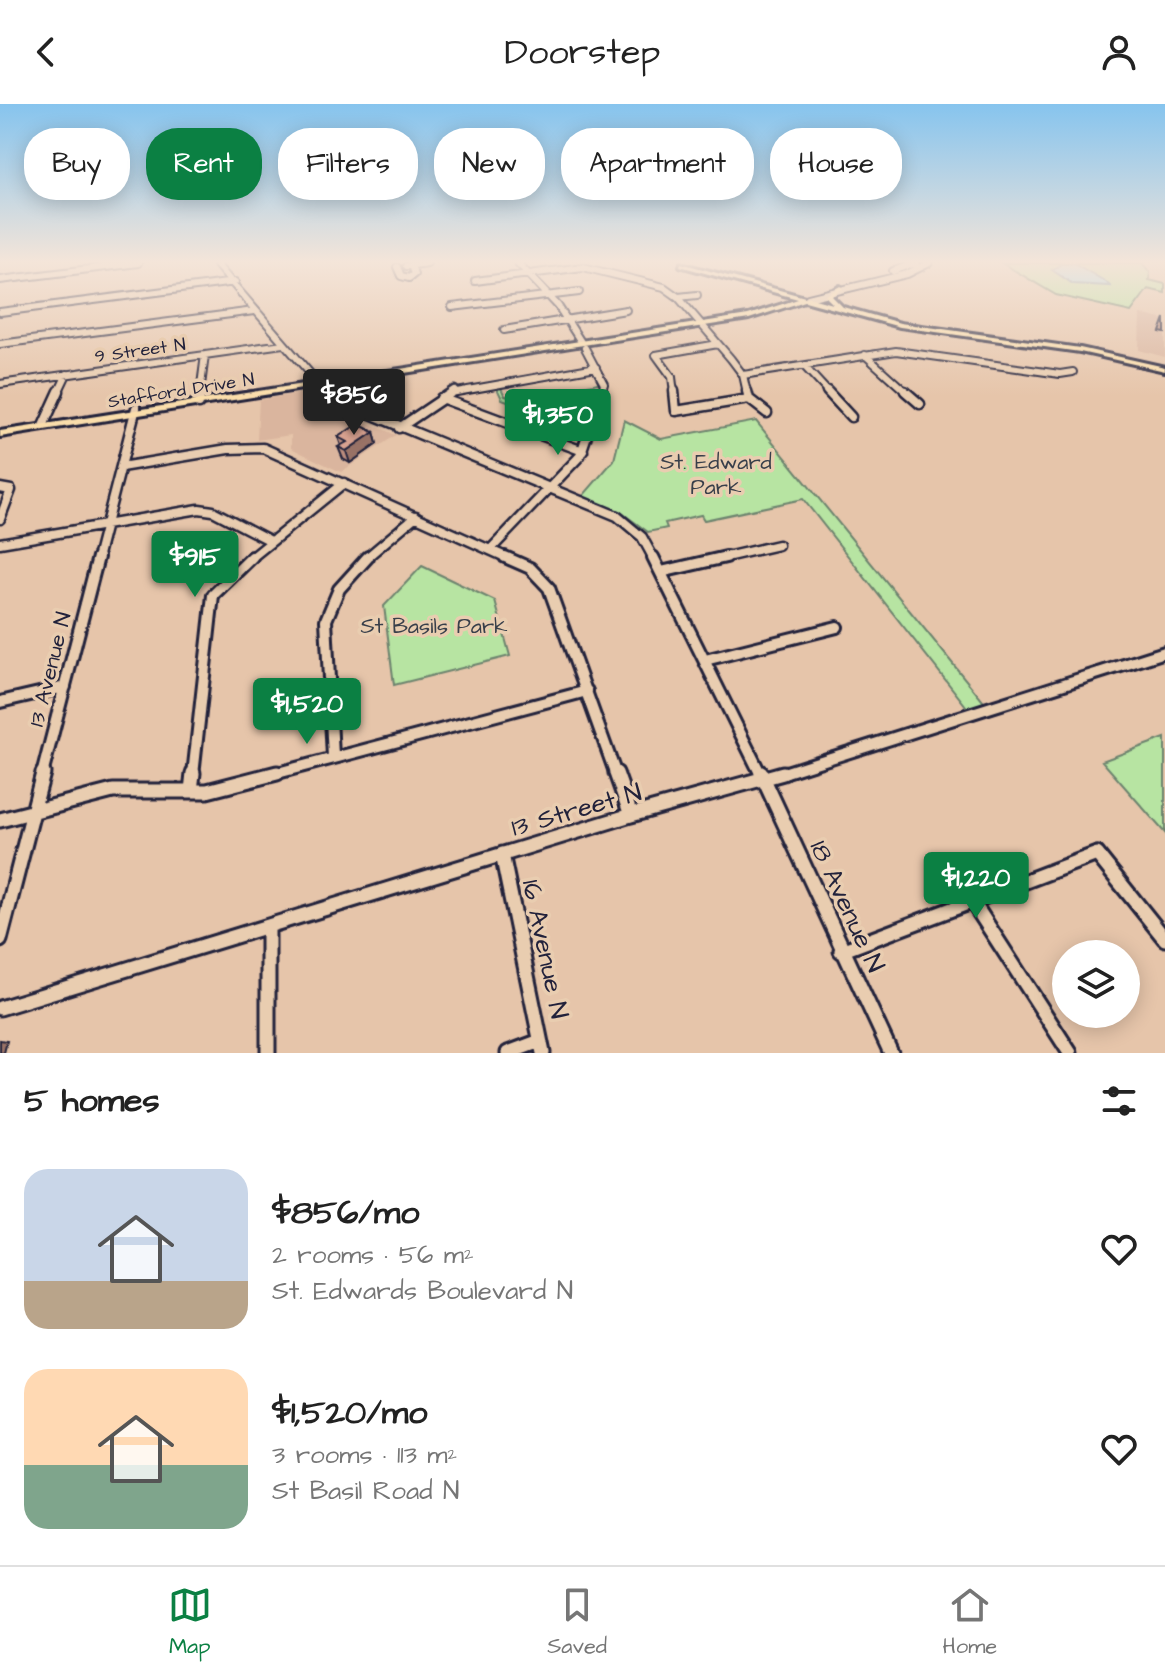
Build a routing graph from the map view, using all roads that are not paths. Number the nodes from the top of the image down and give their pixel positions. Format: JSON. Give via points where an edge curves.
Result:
{"nodes":[{"id":1,"x":37,"y":307,"type":"edge"},
{"id":2,"x":252,"y":307,"type":"edge"},
{"id":3,"x":559,"y":307,"type":"edge"},
{"id":4,"x":687,"y":307,"type":"edge"},
{"id":5,"x":781,"y":307,"type":"edge"},
{"id":6,"x":830,"y":307,"type":"edge"},
{"id":7,"x":774,"y":308,"type":"joint"},
{"id":8,"x":838,"y":308,"type":"joint"},
{"id":9,"x":626,"y":310,"type":"dead end"},
{"id":10,"x":254,"y":311,"type":"junction"},
{"id":11,"x":0,"y":312,"type":"edge"},
{"id":12,"x":568,"y":320,"type":"junction"},
{"id":13,"x":699,"y":322,"type":"junction"},
{"id":14,"x":504,"y":330,"type":"dead end"},
{"id":15,"x":582,"y":343,"type":"junction"},
{"id":16,"x":0,"y":344,"type":"edge"},
{"id":17,"x":283,"y":344,"type":"junction"},
{"id":18,"x":718,"y":344,"type":"junction"},
{"id":19,"x":205,"y":355,"type":"junction"},
{"id":20,"x":865,"y":355,"type":"junction"},
{"id":21,"x":955,"y":358,"type":"junction"},
{"id":22,"x":804,"y":366,"type":"junction"},
{"id":23,"x":596,"y":367,"type":"junction"},
{"id":24,"x":957,"y":367,"type":"dead end"},
{"id":25,"x":1165,"y":370,"type":"edge"},
{"id":26,"x":1073,"y":372,"type":"dead end"},
{"id":27,"x":67,"y":374,"type":"junction"},
{"id":28,"x":743,"y":375,"type":"junction"},
{"id":29,"x":349,"y":380,"type":"junction"},
{"id":30,"x":317,"y":382,"type":"junction"},
{"id":31,"x":0,"y":384,"type":"edge"},
{"id":32,"x":332,"y":398,"type":"junction"},
{"id":33,"x":441,"y":398,"type":"junction"},
{"id":34,"x":749,"y":399,"type":"junction"},
{"id":35,"x":199,"y":401,"type":"junction"},
{"id":36,"x":920,"y":404,"type":"dead end"},
{"id":37,"x":135,"y":410,"type":"junction"},
{"id":38,"x":767,"y":413,"type":"dead end"},
{"id":39,"x":851,"y":417,"type":"dead end"},
{"id":40,"x":44,"y":424,"type":"junction"},
{"id":41,"x":399,"y":428,"type":"junction"},
{"id":42,"x":0,"y":431,"type":"edge"},
{"id":43,"x":583,"y":451,"type":"junction"},
{"id":44,"x":121,"y":467,"type":"junction"},
{"id":45,"x":344,"y":483,"type":"junction"},
{"id":46,"x":5,"y":489,"type":"edge"},
{"id":47,"x":549,"y":489,"type":"junction"},
{"id":48,"x":416,"y":516,"type":"junction"},
{"id":49,"x":0,"y":519,"type":"edge"},
{"id":50,"x":107,"y":526,"type":"junction"},
{"id":51,"x":271,"y":541,"type":"junction"},
{"id":52,"x":0,"y":543,"type":"edge"},
{"id":53,"x":778,"y":545,"type":"dead end"},
{"id":54,"x":492,"y":548,"type":"junction"},
{"id":55,"x":661,"y":572,"type":"junction"},
{"id":56,"x":837,"y":627,"type":"dead end"},
{"id":57,"x":1165,"y":652,"type":"edge"},
{"id":58,"x":705,"y":660,"type":"junction"},
{"id":59,"x":65,"y":687,"type":"junction"},
{"id":60,"x":587,"y":691,"type":"junction"},
{"id":61,"x":0,"y":702,"type":"edge"},
{"id":62,"x":333,"y":757,"type":"junction"},
{"id":63,"x":763,"y":779,"type":"junction"},
{"id":64,"x":191,"y":791,"type":"junction"},
{"id":65,"x":34,"y":812,"type":"junction"},
{"id":66,"x":631,"y":815,"type":"junction"},
{"id":67,"x":0,"y":820,"type":"edge"},
{"id":68,"x":502,"y":854,"type":"junction"},
{"id":69,"x":972,"y":901,"type":"junction"},
{"id":70,"x":268,"y":926,"type":"junction"},
{"id":71,"x":1165,"y":939,"type":"edge"},
{"id":72,"x":0,"y":940,"type":"edge"},
{"id":73,"x":841,"y":951,"type":"junction"},
{"id":74,"x":0,"y":1008,"type":"edge"},
{"id":75,"x":542,"y":1047,"type":"edge"},
{"id":76,"x":268,"y":1053,"type":"edge"},
{"id":77,"x":508,"y":1053,"type":"edge"},
{"id":78,"x":891,"y":1053,"type":"edge"},
{"id":79,"x":1070,"y":1053,"type":"edge"}],
"edges":[{"from":1,"to":11,"type":"street"},
{"from":2,"to":10,"type":"street"},
{"from":3,"to":12,"type":"street"},
{"from":4,"to":13,"type":"street"},
{"from":5,"to":7,"type":"main road"},
{"from":6,"to":8,"type":"main road"},
{"from":7,"to":13,"type":"main road","name":"Stafford Drive N"},
{"from":8,"to":25,"type":"main road"},
{"from":9,"to":12,"type":"street"},
{"from":10,"to":16,"type":"street"},
{"from":10,"to":17,"type":"street"},
{"from":12,"to":14,"type":"street"},
{"from":12,"to":15,"type":"street"},
{"from":13,"to":15,"type":"main road","name":"Stafford Drive N"},
{"from":13,"to":18,"type":"street"},
{"from":15,"to":23,"type":"street"},
{"from":15,"to":29,"type":"main road","name":"Stafford Drive N"},
{"from":15,"to":30,"type":"main road","name":"Stafford Drive N"},
{"from":17,"to":19,"type":"street","name":"9 Street N"},
{"from":17,"to":30,"type":"street"},
{"from":18,"to":28,"type":"street"},
{"from":18,"to":34,"type":"street","via":[[656,355],[672,377],[676,411]]},
{"from":19,"to":27,"type":"street","name":"9 Street N"},
{"from":19,"to":35,"type":"street"},
{"from":20,"to":21,"type":"street","via":[[896,351]]},
{"from":20,"to":22,"type":"street"},
{"from":20,"to":36,"type":"street"},
{"from":21,"to":24,"type":"street"},
{"from":21,"to":26,"type":"street"},
{"from":22,"to":28,"type":"street"},
{"from":22,"to":39,"type":"street"},
{"from":23,"to":33,"type":"street","via":[[455,390]]},
{"from":23,"to":43,"type":"street","via":[[604,384]]},
{"from":27,"to":31,"type":"street","name":"9 Street N"},
{"from":27,"to":40,"type":"street"},
{"from":28,"to":34,"type":"street"},
{"from":29,"to":30,"type":"main road","name":"Stafford Drive N"},
{"from":29,"to":32,"type":"main road","via":[[334,386]]},
{"from":30,"to":32,"type":"street"},
{"from":30,"to":35,"type":"main road","name":"Stafford Drive N"},
{"from":32,"to":41,"type":"street","name":"18 Avenue N"},
{"from":33,"to":41,"type":"street"},
{"from":33,"to":43,"type":"street"},
{"from":34,"to":38,"type":"street"},
{"from":35,"to":37,"type":"main road","name":"Stafford Drive N"},
{"from":37,"to":40,"type":"main road","name":"Stafford Drive N"},
{"from":37,"to":44,"type":"street","name":"13 Avenue N"},
{"from":40,"to":42,"type":"main road","name":"Stafford Drive N"},
{"from":41,"to":47,"type":"street","name":"18 Avenue N"},
{"from":43,"to":47,"type":"street"},
{"from":44,"to":45,"type":"street","via":[[257,447]]},
{"from":44,"to":50,"type":"street","name":"13 Avenue N"},
{"from":45,"to":48,"type":"street"},
{"from":45,"to":51,"type":"street"},
{"from":46,"to":49,"type":"street"},
{"from":47,"to":54,"type":"street"},
{"from":47,"to":55,"type":"street","name":"18 Avenue N","via":[[624,521],[642,537]]},
{"from":48,"to":54,"type":"street"},
{"from":48,"to":62,"type":"street","via":[[330,602],[326,620]]},
{"from":50,"to":51,"type":"street","via":[[206,509]]},
{"from":50,"to":52,"type":"street"},
{"from":50,"to":59,"type":"street","name":"13 Avenue N"},
{"from":51,"to":64,"type":"street","via":[[224,581],[212,600]]},
{"from":53,"to":55,"type":"street"},
{"from":54,"to":60,"type":"street","via":[[530,568],[549,588]]},
{"from":55,"to":58,"type":"street","name":"18 Avenue N"},
{"from":56,"to":58,"type":"street"},
{"from":57,"to":63,"type":"street","name":"13 Street N"},
{"from":58,"to":63,"type":"street","name":"18 Avenue N"},
{"from":59,"to":61,"type":"street"},
{"from":59,"to":65,"type":"street","name":"13 Avenue N"},
{"from":60,"to":62,"type":"street"},
{"from":60,"to":66,"type":"street"},
{"from":62,"to":64,"type":"street"},
{"from":63,"to":66,"type":"street","name":"13 Street N"},
{"from":63,"to":73,"type":"street","name":"18 Avenue N"},
{"from":64,"to":65,"type":"street","via":[[113,791]]},
{"from":65,"to":67,"type":"street"},
{"from":65,"to":72,"type":"street","name":"13 Avenue N"},
{"from":66,"to":68,"type":"street","name":"13 Street N"},
{"from":68,"to":70,"type":"street","name":"13 Street N"},
{"from":68,"to":75,"type":"street","name":"16 Avenue N"},
{"from":69,"to":71,"type":"street","via":[[1097,854]]},
{"from":69,"to":73,"type":"street"},
{"from":69,"to":79,"type":"street"},
{"from":70,"to":74,"type":"street","name":"13 Street N"},
{"from":70,"to":76,"type":"street"},
{"from":73,"to":78,"type":"street","name":"18 Avenue N"},
{"from":75,"to":77,"type":"street"}]}
